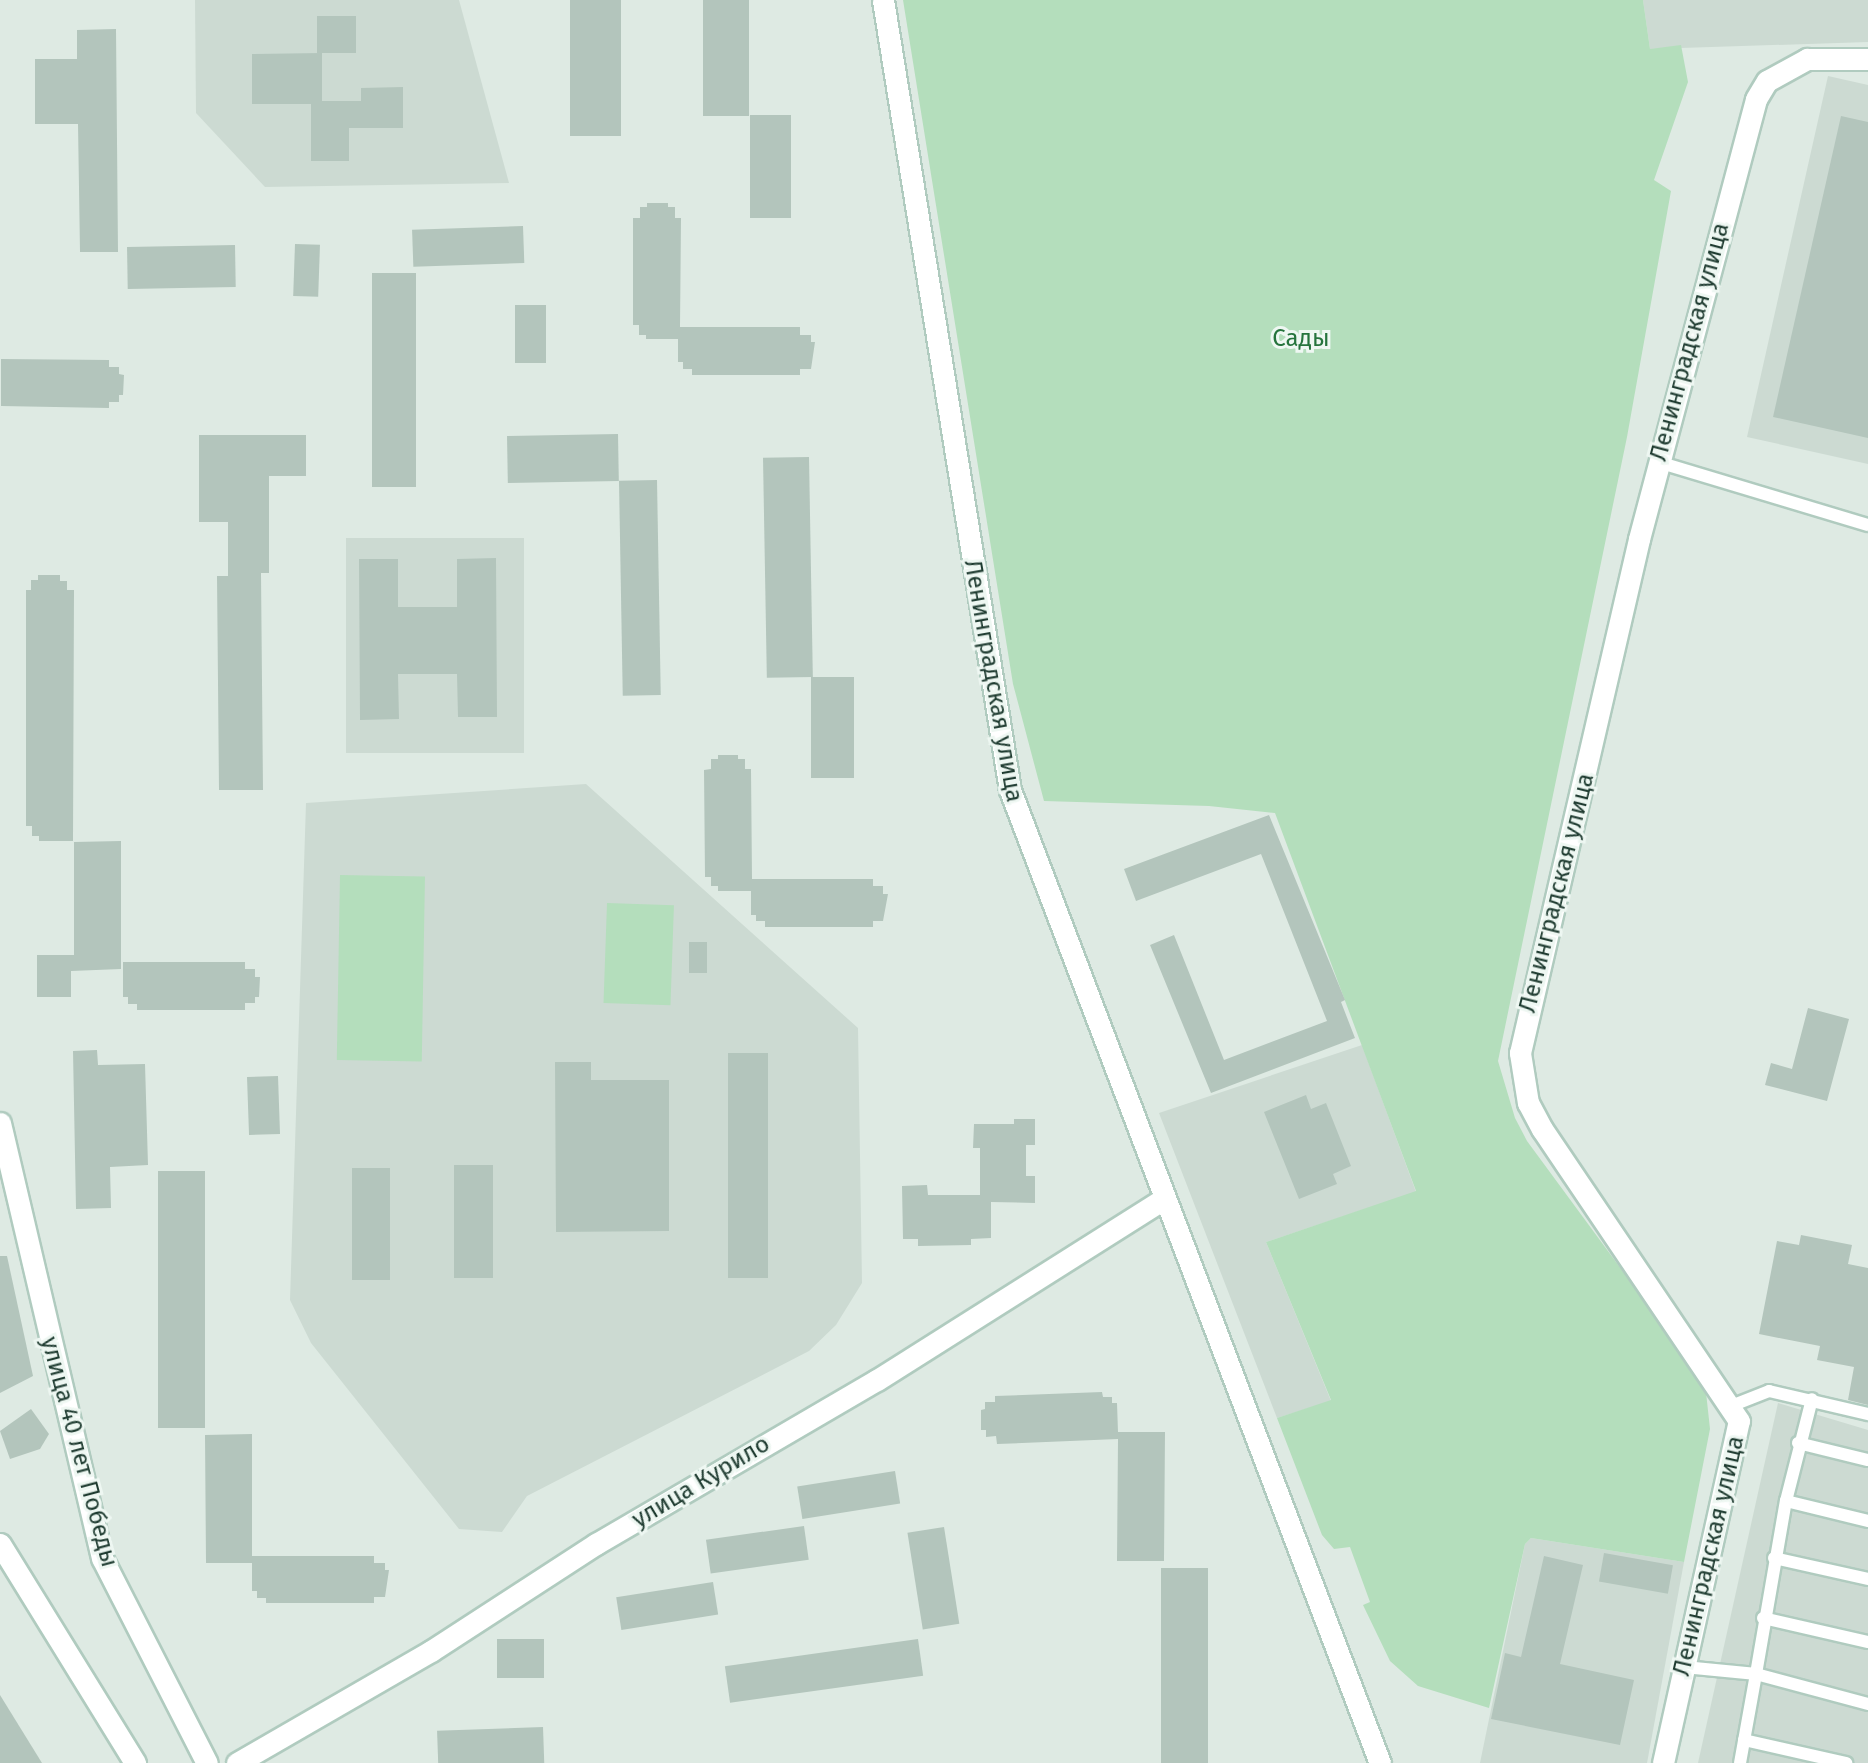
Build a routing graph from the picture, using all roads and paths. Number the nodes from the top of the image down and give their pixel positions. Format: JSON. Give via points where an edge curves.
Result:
{"nodes":[{"id":1,"x":883,"y":0,"type":"edge"},
{"id":2,"x":1868,"y":59,"type":"edge"},
{"id":3,"x":1658,"y":463,"type":"junction"},
{"id":4,"x":1868,"y":525,"type":"edge"},
{"id":5,"x":0,"y":1123,"type":"edge"},
{"id":6,"x":1163,"y":1199,"type":"junction"},
{"id":7,"x":1812,"y":1399,"type":"junction"},
{"id":8,"x":1731,"y":1406,"type":"junction"},
{"id":9,"x":1868,"y":1414,"type":"edge"},
{"id":10,"x":1798,"y":1443,"type":"junction"},
{"id":11,"x":1868,"y":1460,"type":"edge"},
{"id":12,"x":1786,"y":1501,"type":"junction"},
{"id":13,"x":1868,"y":1521,"type":"edge"},
{"id":14,"x":0,"y":1544,"type":"edge"},
{"id":15,"x":1774,"y":1558,"type":"junction"},
{"id":16,"x":1868,"y":1579,"type":"edge"},
{"id":17,"x":1763,"y":1618,"type":"junction"},
{"id":18,"x":1868,"y":1642,"type":"edge"},
{"id":19,"x":1685,"y":1667,"type":"junction"},
{"id":20,"x":1756,"y":1674,"type":"junction"},
{"id":21,"x":1868,"y":1704,"type":"edge"},
{"id":22,"x":1744,"y":1740,"type":"junction"},
{"id":23,"x":135,"y":1763,"type":"edge"},
{"id":24,"x":207,"y":1763,"type":"edge"},
{"id":25,"x":237,"y":1763,"type":"edge"},
{"id":26,"x":1380,"y":1763,"type":"edge"},
{"id":27,"x":1663,"y":1763,"type":"edge"},
{"id":28,"x":1740,"y":1763,"type":"edge"},
{"id":29,"x":1846,"y":1763,"type":"edge"}],
"edges":[{"from":1,"to":6,"type":"street","name":"Ленинградская улица","via":[[1010,790]]},
{"from":2,"to":3,"type":"street","name":"Ленинградская улица","via":[[1807,59],[1767,81],[1756,99]]},
{"from":3,"to":4,"type":"lane"},
{"from":3,"to":8,"type":"street","name":"Ленинградская улица","via":[[1577,819],[1523,1031],[1520,1070],[1528,1103],[1542,1129]]},
{"from":5,"to":24,"type":"street","name":"улица 40 лет Победы","via":[[102,1558]]},
{"from":6,"to":25,"type":"street","name":"улица Курило","via":[[877,1380],[596,1544],[431,1651]]},
{"from":6,"to":26,"type":"street","name":"Ленинградская улица"},
{"from":7,"to":8,"type":"lane","via":[[1769,1391]]},
{"from":7,"to":9,"type":"lane"},
{"from":7,"to":10,"type":"lane"},
{"from":8,"to":19,"type":"street","name":"Ленинградская улица","via":[[1739,1421],[1738,1440]]},
{"from":10,"to":11,"type":"lane"},
{"from":10,"to":12,"type":"lane"},
{"from":12,"to":13,"type":"lane"},
{"from":12,"to":15,"type":"lane"},
{"from":14,"to":23,"type":"street"},
{"from":15,"to":16,"type":"lane"},
{"from":15,"to":17,"type":"lane"},
{"from":17,"to":18,"type":"lane"},
{"from":17,"to":20,"type":"lane"},
{"from":19,"to":20,"type":"lane"},
{"from":19,"to":27,"type":"street","name":"Ленинградская улица"},
{"from":20,"to":21,"type":"lane"},
{"from":20,"to":22,"type":"lane"},
{"from":22,"to":28,"type":"lane"},
{"from":22,"to":29,"type":"lane"}]}
